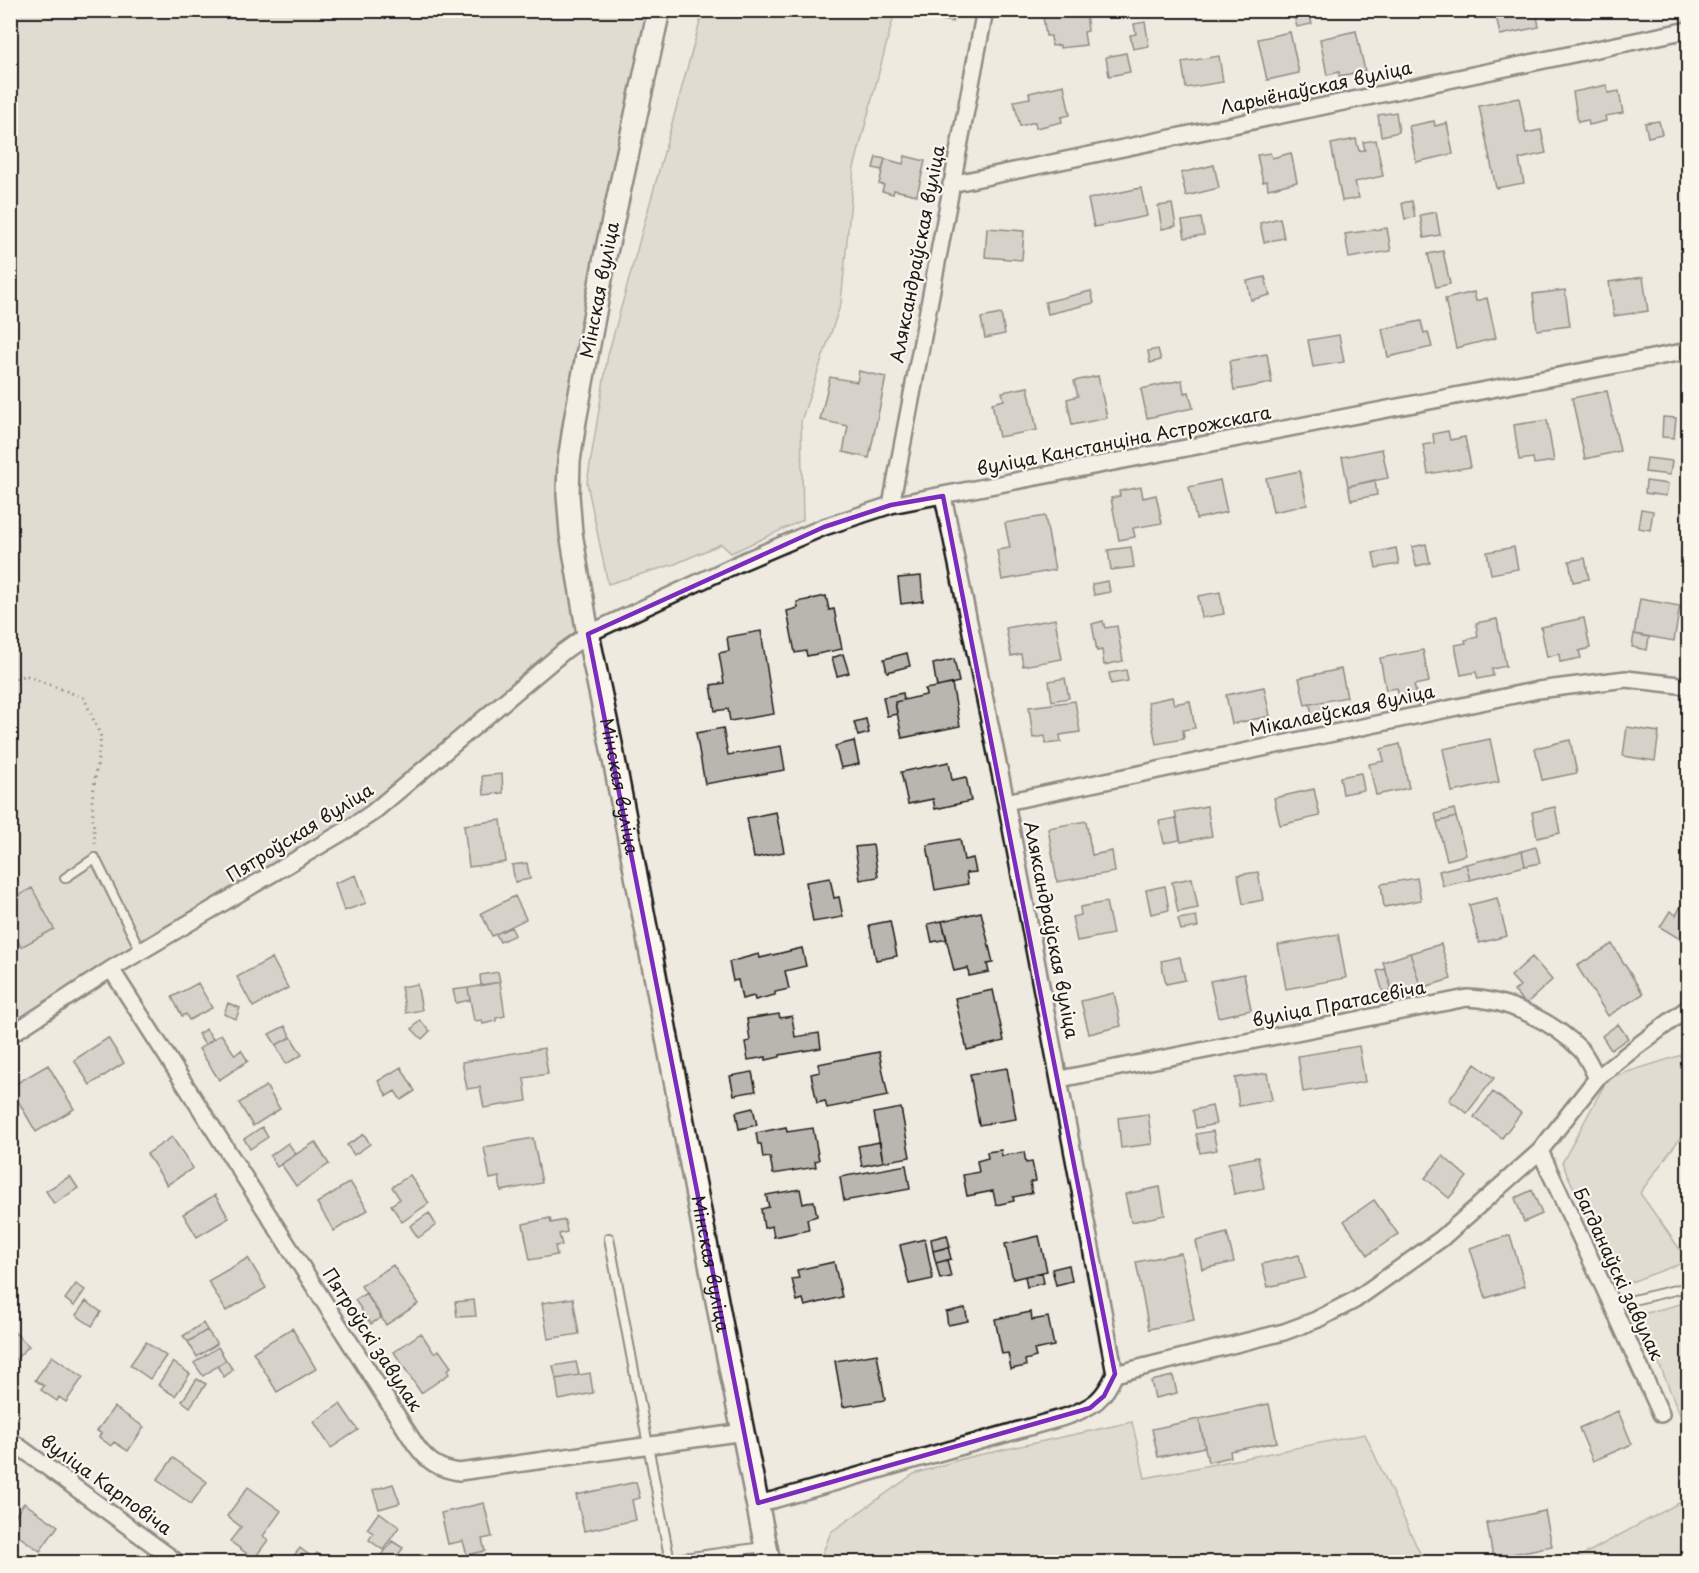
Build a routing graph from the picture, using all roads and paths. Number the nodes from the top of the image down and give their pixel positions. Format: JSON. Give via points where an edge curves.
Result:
{"nodes":[{"id":1,"x":659,"y":10,"type":"edge"},
{"id":2,"x":985,"y":10,"type":"edge"},
{"id":3,"x":1689,"y":30,"type":"edge"},
{"id":4,"x":951,"y":184,"type":"junction"},
{"id":5,"x":1689,"y":351,"type":"edge"},
{"id":6,"x":944,"y":496,"type":"junction"},
{"id":7,"x":891,"y":505,"type":"junction"},
{"id":8,"x":588,"y":634,"type":"junction"},
{"id":9,"x":10,"y":681,"type":"edge"},
{"id":10,"x":1689,"y":686,"type":"edge"},
{"id":11,"x":1006,"y":802,"type":"junction"},
{"id":12,"x":95,"y":858,"type":"junction"},
{"id":13,"x":65,"y":878,"type":"dead end"},
{"id":14,"x":141,"y":952,"type":"junction"},
{"id":15,"x":111,"y":969,"type":"junction"},
{"id":16,"x":1689,"y":1008,"type":"edge"},
{"id":17,"x":10,"y":1035,"type":"edge"},
{"id":18,"x":1597,"y":1078,"type":"junction"},
{"id":19,"x":1060,"y":1079,"type":"junction"},
{"id":20,"x":1540,"y":1152,"type":"junction"},
{"id":21,"x":609,"y":1238,"type":"dead end"},
{"id":22,"x":1689,"y":1287,"type":"edge"},
{"id":23,"x":1612,"y":1305,"type":"junction"},
{"id":24,"x":1115,"y":1374,"type":"junction"},
{"id":25,"x":1660,"y":1414,"type":"dead end"},
{"id":26,"x":744,"y":1431,"type":"junction"},
{"id":27,"x":10,"y":1440,"type":"edge"},
{"id":28,"x":647,"y":1444,"type":"junction"},
{"id":29,"x":758,"y":1503,"type":"junction"},
{"id":30,"x":767,"y":1555,"type":"edge"},
{"id":31,"x":670,"y":1561,"type":"edge"},
{"id":32,"x":177,"y":1563,"type":"edge"}],
"edges":[{"from":1,"to":8,"type":"main road","name":"Мінская вуліца","via":[[605,257],[569,461],[571,533]]},
{"from":2,"to":4,"type":"street","name":"Аляксандраўская вуліца"},
{"from":3,"to":4,"type":"street","name":"Ларыёнаўская вуліца"},
{"from":4,"to":7,"type":"street","name":"Аляксандраўская вуліца"},
{"from":5,"to":6,"type":"street","name":"вуліца Канстанціна Астрожскага"},
{"from":6,"to":7,"type":"street","name":"вуліца Канстанціна Астрожскага"},
{"from":6,"to":11,"type":"street","name":"Аляксандраўская вуліца"},
{"from":7,"to":8,"type":"street","name":"вуліца Канстанціна Астрожскага","via":[[824,526]]},
{"from":8,"to":14,"type":"street","name":"Пятроўская вуліца","via":[[372,813]]},
{"from":8,"to":26,"type":"main road","name":"Мінская вуліца"},
{"from":9,"to":12,"type":"path","via":[[25,675],[84,698],[101,737],[92,800]]},
{"from":10,"to":11,"type":"street","name":"Мікалаеўская вуліца","via":[[1626,679],[1538,690]]},
{"from":11,"to":19,"type":"street","name":"Аляксандраўская вуліца"},
{"from":12,"to":13,"type":"lane"},
{"from":12,"to":14,"type":"lane"},
{"from":14,"to":15,"type":"street","name":"Пятроўская вуліца"},
{"from":15,"to":17,"type":"street","name":"Пятроўская вуліца"},
{"from":15,"to":28,"type":"street","name":"Пятроўскі завулак","via":[[423,1456],[445,1470],[459,1472]]},
{"from":16,"to":18,"type":"street"},
{"from":18,"to":19,"type":"street","name":"вуліца Пратасевіча","via":[[1582,1051],[1558,1031],[1522,1011],[1485,999],[1467,999]]},
{"from":18,"to":20,"type":"street"},
{"from":19,"to":24,"type":"street","name":"Аляксандраўская вуліца"},
{"from":20,"to":23,"type":"street","name":"Багданаўскі завулак"},
{"from":20,"to":24,"type":"street","via":[[1441,1239],[1355,1300],[1284,1332]]},
{"from":21,"to":28,"type":"lane"},
{"from":22,"to":23,"type":"lane"},
{"from":23,"to":25,"type":"street","name":"Багданаўскі завулак"},
{"from":24,"to":29,"type":"street","via":[[1104,1396],[1090,1408],[1068,1416]]},
{"from":26,"to":28,"type":"street","name":"Пятроўскі завулак"},
{"from":26,"to":29,"type":"main road","name":"Мінская вуліца"},
{"from":27,"to":32,"type":"street","name":"вуліца Карповіча"},
{"from":28,"to":31,"type":"lane"},
{"from":29,"to":30,"type":"main road","name":"Мінская вуліца"},
{"from":30,"to":31,"type":"lane"}]}
